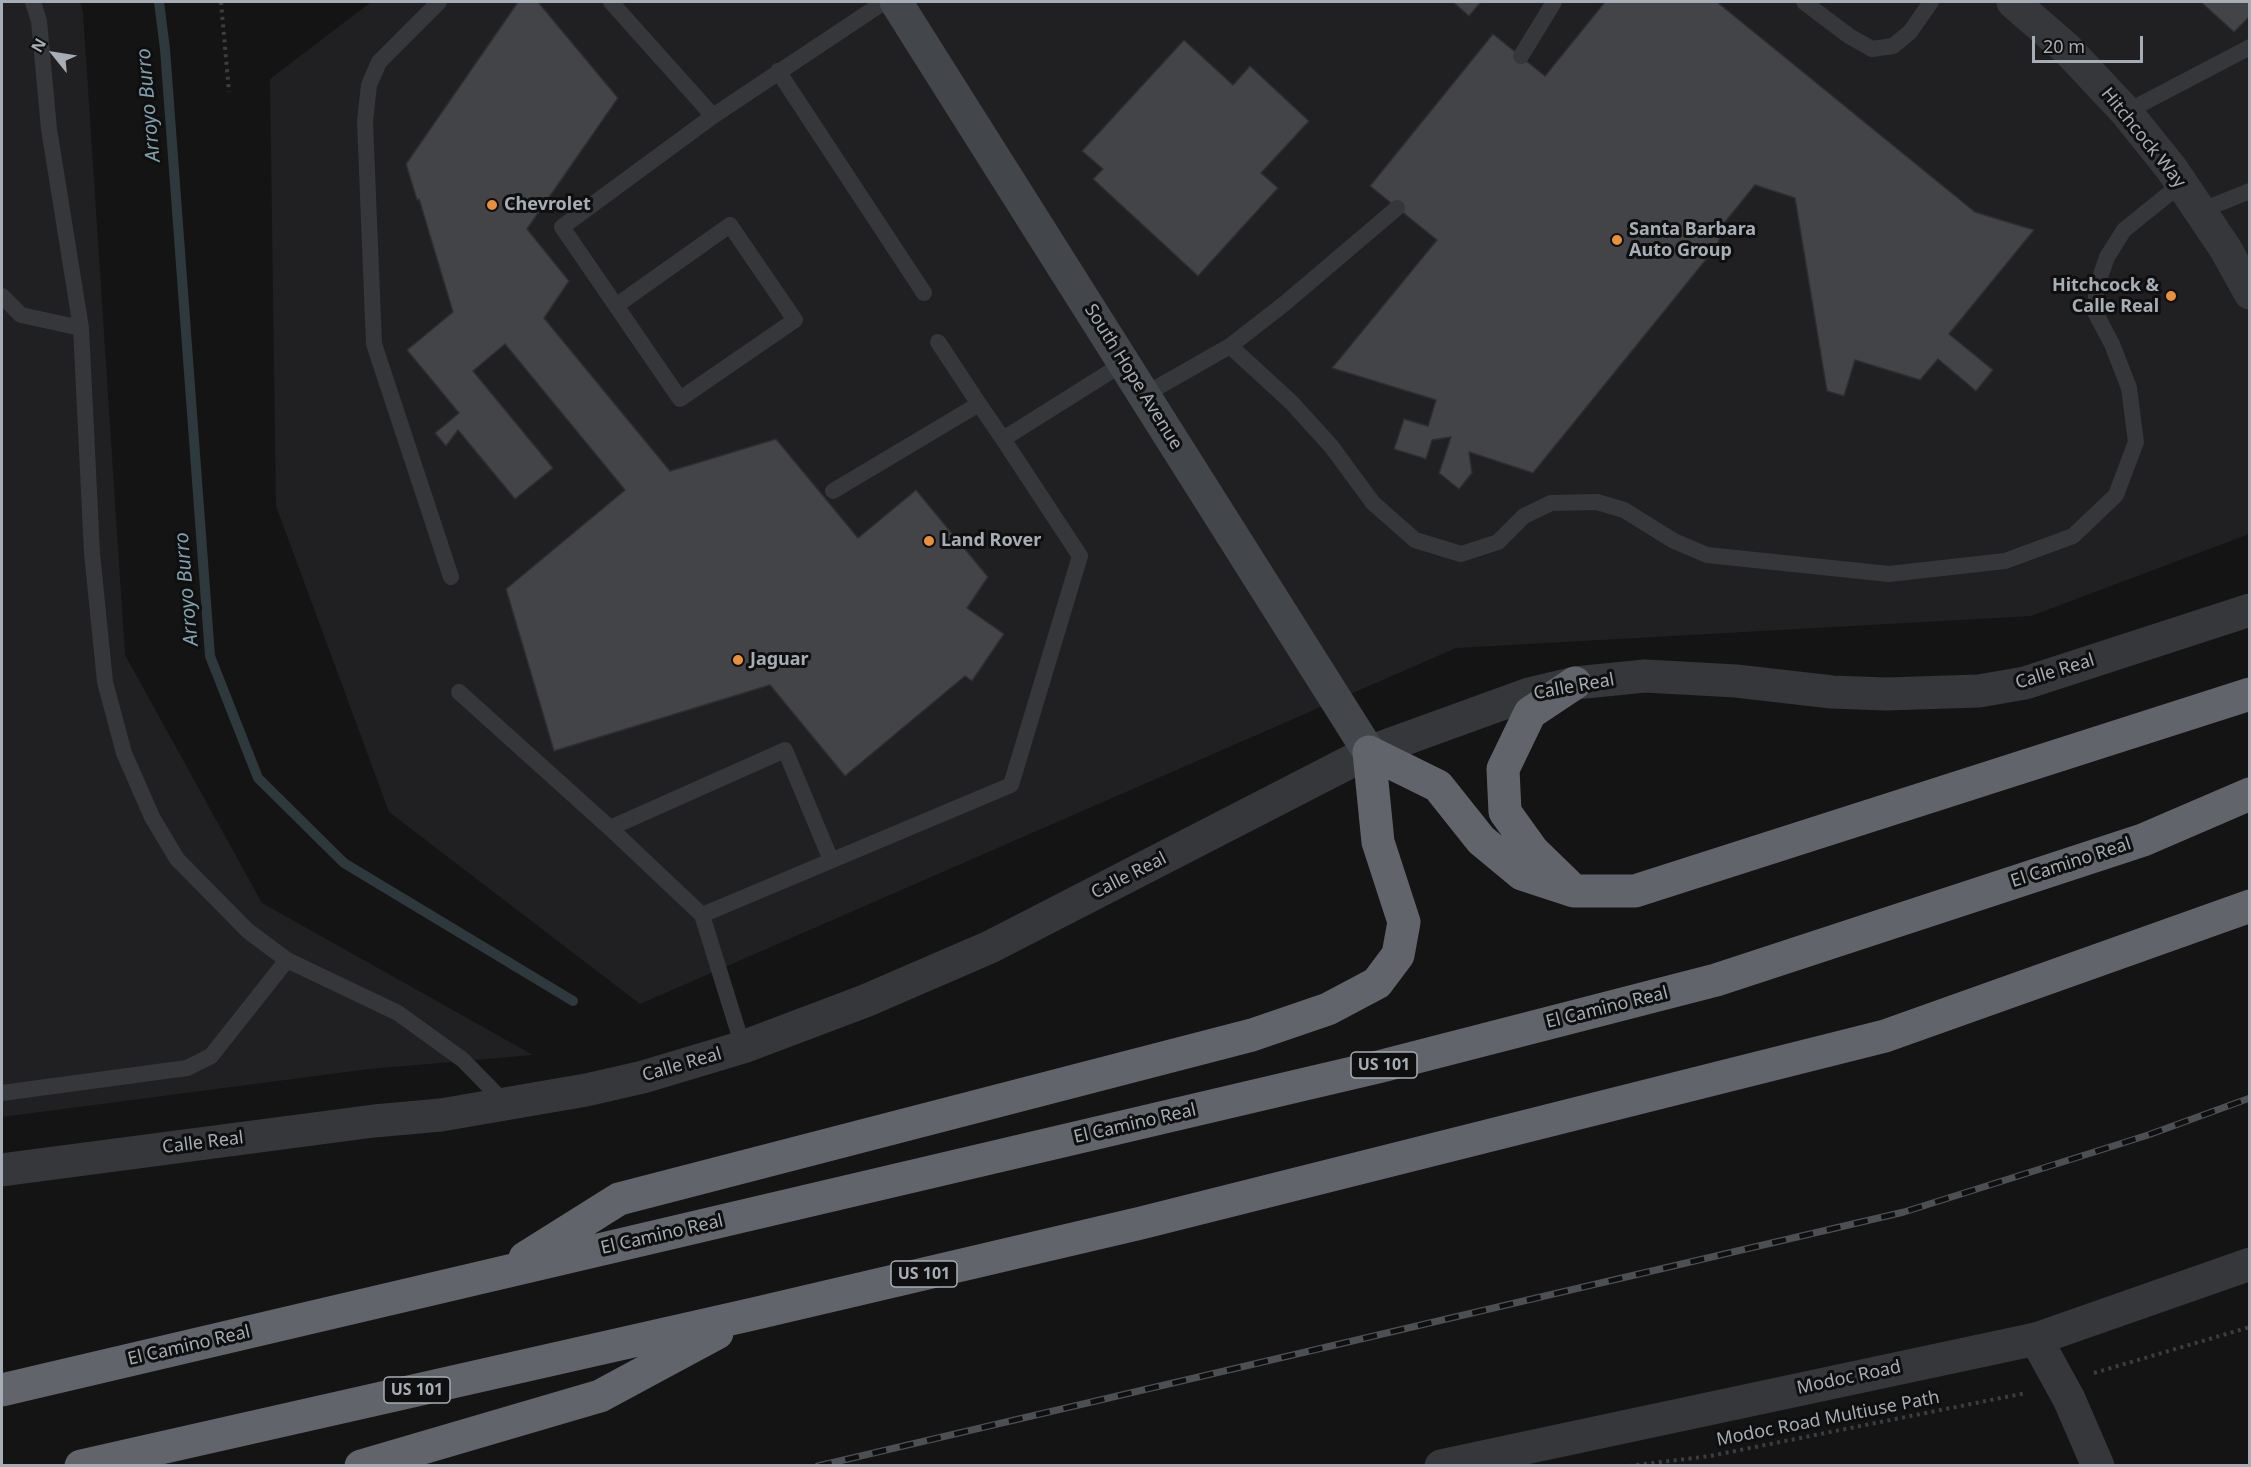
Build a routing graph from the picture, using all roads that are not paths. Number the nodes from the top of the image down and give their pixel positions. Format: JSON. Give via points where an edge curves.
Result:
{"nodes":[{"id":1,"x":33,"y":2,"type":"edge"},
{"id":2,"x":439,"y":2,"type":"edge"},
{"id":3,"x":611,"y":2,"type":"edge"},
{"id":4,"x":884,"y":2,"type":"edge"},
{"id":5,"x":896,"y":2,"type":"edge"},
{"id":6,"x":1554,"y":2,"type":"edge"},
{"id":7,"x":1804,"y":2,"type":"edge"},
{"id":8,"x":1931,"y":2,"type":"edge"},
{"id":9,"x":2017,"y":3,"type":"edge"},
{"id":10,"x":2250,"y":46,"type":"edge"},
{"id":11,"x":1521,"y":56,"type":"dead end"},
{"id":12,"x":778,"y":71,"type":"junction"},
{"id":13,"x":2126,"y":112,"type":"junction"},
{"id":14,"x":713,"y":116,"type":"junction"},
{"id":15,"x":2181,"y":183,"type":"junction"},
{"id":16,"x":2250,"y":190,"type":"edge"},
{"id":17,"x":1397,"y":208,"type":"dead end"},
{"id":18,"x":2200,"y":211,"type":"junction"},
{"id":19,"x":924,"y":293,"type":"dead end"},
{"id":20,"x":2250,"y":293,"type":"edge"},
{"id":21,"x":2,"y":296,"type":"edge"},
{"id":22,"x":617,"y":305,"type":"junction"},
{"id":23,"x":81,"y":328,"type":"junction"},
{"id":24,"x":938,"y":342,"type":"dead end"},
{"id":25,"x":1230,"y":346,"type":"junction"},
{"id":26,"x":1124,"y":363,"type":"junction"},
{"id":27,"x":1144,"y":395,"type":"junction"},
{"id":28,"x":980,"y":404,"type":"junction"},
{"id":29,"x":1003,"y":439,"type":"junction"},
{"id":30,"x":833,"y":491,"type":"dead end"},
{"id":31,"x":452,"y":577,"type":"dead end"},
{"id":32,"x":2250,"y":610,"type":"edge"},
{"id":33,"x":1575,"y":683,"type":"junction"},
{"id":34,"x":459,"y":692,"type":"dead end"},
{"id":35,"x":2250,"y":694,"type":"edge"},
{"id":36,"x":1369,"y":752,"type":"junction"},
{"id":37,"x":2250,"y":794,"type":"edge"},
{"id":38,"x":610,"y":828,"type":"junction"},
{"id":39,"x":831,"y":860,"type":"junction"},
{"id":40,"x":1574,"y":891,"type":"junction"},
{"id":41,"x":2250,"y":906,"type":"edge"},
{"id":42,"x":702,"y":915,"type":"junction"},
{"id":43,"x":287,"y":960,"type":"junction"},
{"id":44,"x":743,"y":1047,"type":"junction"},
{"id":45,"x":2,"y":1093,"type":"edge"},
{"id":46,"x":506,"y":1104,"type":"junction"},
{"id":47,"x":2,"y":1170,"type":"edge"},
{"id":48,"x":2250,"y":1264,"type":"edge"},
{"id":49,"x":501,"y":1273,"type":"junction"},
{"id":50,"x":753,"y":1314,"type":"junction"},
{"id":51,"x":2036,"y":1339,"type":"junction"},
{"id":52,"x":2,"y":1390,"type":"edge"},
{"id":53,"x":81,"y":1466,"type":"edge"},
{"id":54,"x":361,"y":1466,"type":"edge"},
{"id":55,"x":1442,"y":1466,"type":"edge"},
{"id":56,"x":2098,"y":1466,"type":"edge"}],
"edges":[{"from":1,"to":23,"type":"lane","via":[[39,21],[49,129]]},
{"from":2,"to":31,"type":"lane","via":[[379,62],[369,85],[365,121],[374,344]]},
{"from":3,"to":14,"type":"lane"},
{"from":4,"to":12,"type":"lane"},
{"from":5,"to":26,"type":"main road","name":"South Hope Avenue"},
{"from":6,"to":11,"type":"lane"},
{"from":7,"to":8,"type":"lane","via":[[1872,49],[1893,46],[1910,32]]},
{"from":9,"to":13,"type":"street","name":"Hitchcock Way"},
{"from":10,"to":13,"type":"lane"},
{"from":12,"to":14,"type":"lane"},
{"from":12,"to":19,"type":"lane"},
{"from":13,"to":15,"type":"street","name":"Hitchcock Way"},
{"from":14,"to":22,"type":"lane","via":[[562,227]]},
{"from":15,"to":18,"type":"street","name":"Hitchcock Way"},
{"from":15,"to":25,"type":"lane","via":[[2124,230],[2107,257],[2096,289],[2096,314],[2129,388],[2136,442],[2116,495],[2073,536],[2005,561],[1889,574],[1707,555],[1674,541],[1624,510],[1597,502],[1551,503],[1524,516],[1498,542],[1461,554],[1415,540],[1373,503],[1331,446]]},
{"from":16,"to":18,"type":"lane"},
{"from":17,"to":25,"type":"lane"},
{"from":18,"to":20,"type":"street","name":"Hitchcock Way"},
{"from":21,"to":23,"type":"lane","via":[[21,315]]},
{"from":22,"to":22,"type":"lane","via":[[680,399],[795,320],[730,225]]},
{"from":23,"to":43,"type":"lane","via":[[92,553],[105,682],[124,753],[152,817],[177,859],[248,931]]},
{"from":24,"to":28,"type":"lane"},
{"from":25,"to":27,"type":"lane"},
{"from":26,"to":27,"type":"main road","name":"South Hope Avenue"},
{"from":26,"to":29,"type":"lane"},
{"from":27,"to":36,"type":"main road","name":"South Hope Avenue"},
{"from":28,"to":29,"type":"lane"},
{"from":28,"to":30,"type":"lane"},
{"from":29,"to":39,"type":"lane","via":[[1080,556],[1011,785]]},
{"from":32,"to":33,"type":"street","name":"Calle Real","via":[[2025,683],[1979,691],[1832,692],[1645,676]]},
{"from":33,"to":36,"type":"street","name":"Calle Real","via":[[1529,694]]},
{"from":33,"to":40,"type":"highway","via":[[1530,713],[1503,769],[1505,812],[1533,851]]},
{"from":34,"to":38,"type":"lane"},
{"from":35,"to":40,"type":"highway","via":[[1635,891]]},
{"from":36,"to":40,"type":"highway","via":[[1438,786],[1481,840],[1522,874]]},
{"from":36,"to":44,"type":"street","name":"Calle Real","via":[[990,947],[865,1001]]},
{"from":36,"to":49,"type":"highway","via":[[1378,842],[1404,922],[1398,956],[1377,983],[1328,1009],[1252,1035],[619,1199]]},
{"from":37,"to":49,"type":"highway","name":"El Camino Real","number":"US 101","via":[[2143,840],[1716,980],[1371,1069]]},
{"from":38,"to":39,"type":"lane","via":[[785,750]]},
{"from":38,"to":42,"type":"lane"},
{"from":39,"to":42,"type":"lane"},
{"from":41,"to":50,"type":"highway","number":"US 101","via":[[1885,1036],[1153,1220]]},
{"from":42,"to":44,"type":"lane"},
{"from":43,"to":45,"type":"lane","via":[[211,1056],[187,1068]]},
{"from":43,"to":46,"type":"lane","via":[[398,1013],[463,1060]]},
{"from":44,"to":46,"type":"street","name":"Calle Real","via":[[643,1077]]},
{"from":46,"to":47,"type":"street","name":"Calle Real"},
{"from":48,"to":51,"type":"street","name":"Modoc Road"},
{"from":49,"to":52,"type":"highway","name":"El Camino Real","number":"US 101"},
{"from":50,"to":53,"type":"highway","number":"US 101"},
{"from":50,"to":54,"type":"highway","via":[[600,1396]]},
{"from":51,"to":55,"type":"street","name":"Modoc Road"},
{"from":51,"to":56,"type":"street","via":[[2069,1399]]}]}
